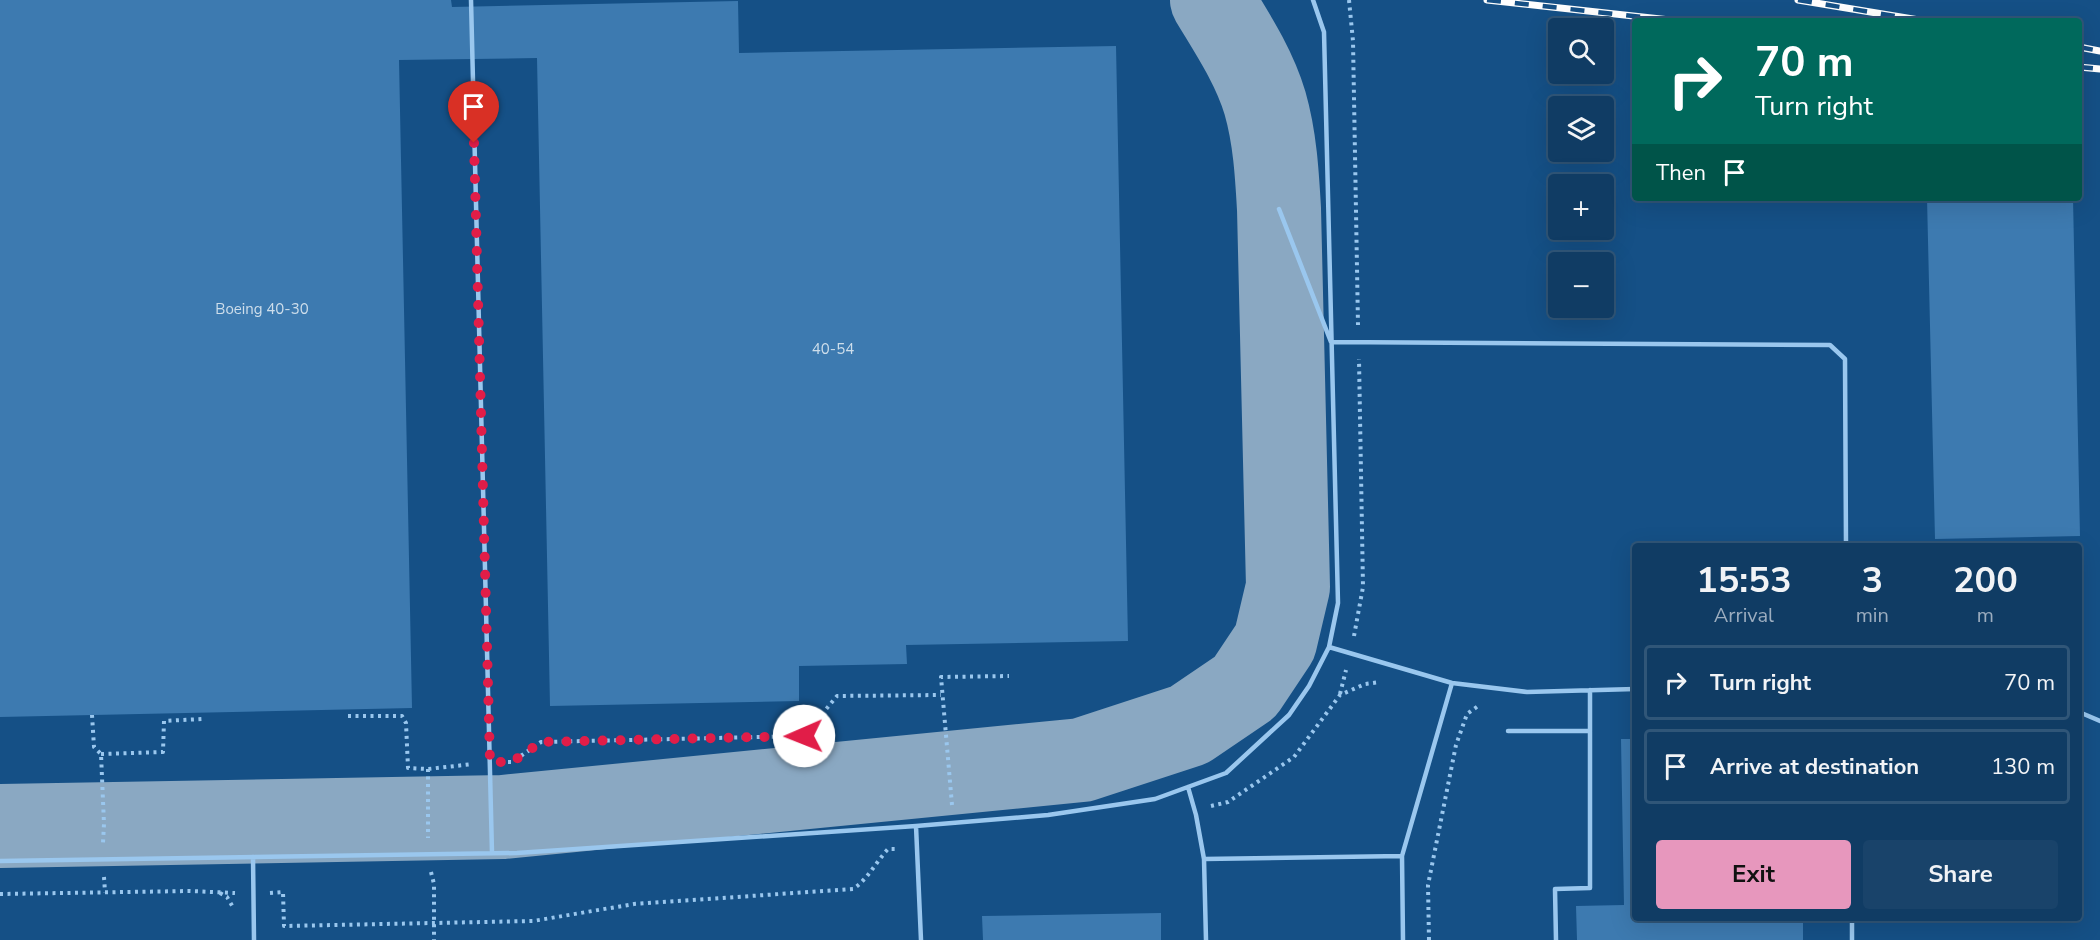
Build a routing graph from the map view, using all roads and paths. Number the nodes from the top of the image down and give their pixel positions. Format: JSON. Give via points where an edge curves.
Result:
{"nodes":[{"id":1,"x":471,"y":0,"type":"edge"},
{"id":2,"x":1313,"y":0,"type":"edge"},
{"id":3,"x":1279,"y":210,"type":"dead end"},
{"id":4,"x":1331,"y":342,"type":"junction"},
{"id":5,"x":1846,"y":543,"type":"edge"},
{"id":6,"x":1329,"y":647,"type":"junction"},
{"id":7,"x":1009,"y":676,"type":"dead end"},
{"id":8,"x":1452,"y":682,"type":"junction"},
{"id":9,"x":1632,"y":689,"type":"edge"},
{"id":10,"x":1590,"y":690,"type":"junction"},
{"id":11,"x":941,"y":695,"type":"junction"},
{"id":12,"x":1486,"y":705,"type":"dead end"},
{"id":13,"x":2082,"y":713,"type":"edge"},
{"id":14,"x":92,"y":715,"type":"dead end"},
{"id":15,"x":348,"y":716,"type":"dead end"},
{"id":16,"x":202,"y":719,"type":"dead end"},
{"id":17,"x":2100,"y":721,"type":"edge"},
{"id":18,"x":1508,"y":731,"type":"dead end"},
{"id":19,"x":1590,"y":731,"type":"junction"},
{"id":20,"x":101,"y":753,"type":"junction"},
{"id":21,"x":490,"y":762,"type":"junction"},
{"id":22,"x":1188,"y":787,"type":"junction"},
{"id":23,"x":953,"y":823,"type":"junction"},
{"id":24,"x":916,"y":826,"type":"junction"},
{"id":25,"x":492,"y":853,"type":"junction"},
{"id":26,"x":1402,"y":856,"type":"junction"},
{"id":27,"x":253,"y":857,"type":"junction"},
{"id":28,"x":1204,"y":859,"type":"junction"},
{"id":29,"x":102,"y":860,"type":"junction"},
{"id":30,"x":0,"y":861,"type":"edge"},
{"id":31,"x":105,"y":892,"type":"dead end"},
{"id":32,"x":219,"y":892,"type":"dead end"},
{"id":33,"x":235,"y":919,"type":"dead end"},
{"id":34,"x":1852,"y":921,"type":"edge"},
{"id":35,"x":254,"y":940,"type":"edge"},
{"id":36,"x":921,"y":940,"type":"edge"},
{"id":37,"x":1206,"y":940,"type":"edge"},
{"id":38,"x":1403,"y":940,"type":"edge"},
{"id":39,"x":1429,"y":940,"type":"edge"},
{"id":40,"x":1556,"y":940,"type":"edge"},
{"id":41,"x":1852,"y":940,"type":"edge"}],
"edges":[{"from":1,"to":21,"type":"lane"},
{"from":2,"to":4,"type":"lane","via":[[1324,32]]},
{"from":3,"to":4,"type":"lane"},
{"from":4,"to":5,"type":"lane","via":[[1830,345],[1845,359]]},
{"from":4,"to":6,"type":"lane","via":[[1338,603]]},
{"from":6,"to":8,"type":"lane"},
{"from":6,"to":22,"type":"lane","via":[[1310,686],[1289,715],[1226,773]]},
{"from":7,"to":11,"type":"path","via":[[941,677]]},
{"from":8,"to":10,"type":"lane","via":[[1527,692]]},
{"from":8,"to":26,"type":"lane"},
{"from":9,"to":10,"type":"lane"},
{"from":10,"to":19,"type":"lane"},
{"from":11,"to":21,"type":"path","via":[[837,696],[804,736],[541,742],[512,762]]},
{"from":11,"to":23,"type":"path"},
{"from":12,"to":39,"type":"path","via":[[1476,706],[1467,714],[1456,745],[1428,885]]},
{"from":13,"to":17,"type":"lane"},
{"from":14,"to":20,"type":"path","via":[[94,747]]},
{"from":15,"to":21,"type":"path","via":[[402,716],[406,723],[408,768]]},
{"from":16,"to":20,"type":"path","via":[[164,721],[163,752]]},
{"from":18,"to":19,"type":"lane"},
{"from":19,"to":40,"type":"lane","via":[[1590,888],[1555,889]]},
{"from":20,"to":29,"type":"path"},
{"from":21,"to":25,"type":"lane"},
{"from":22,"to":23,"type":"lane","via":[[1155,800]]},
{"from":22,"to":28,"type":"lane"},
{"from":23,"to":24,"type":"lane"},
{"from":24,"to":25,"type":"lane"},
{"from":24,"to":36,"type":"lane"},
{"from":25,"to":27,"type":"lane"},
{"from":26,"to":28,"type":"lane"},
{"from":26,"to":38,"type":"lane"},
{"from":27,"to":29,"type":"lane"},
{"from":27,"to":35,"type":"lane"},
{"from":28,"to":37,"type":"lane"},
{"from":29,"to":30,"type":"lane"},
{"from":29,"to":31,"type":"path"},
{"from":32,"to":33,"type":"path","via":[[234,908]]},
{"from":34,"to":41,"type":"lane"}]}
